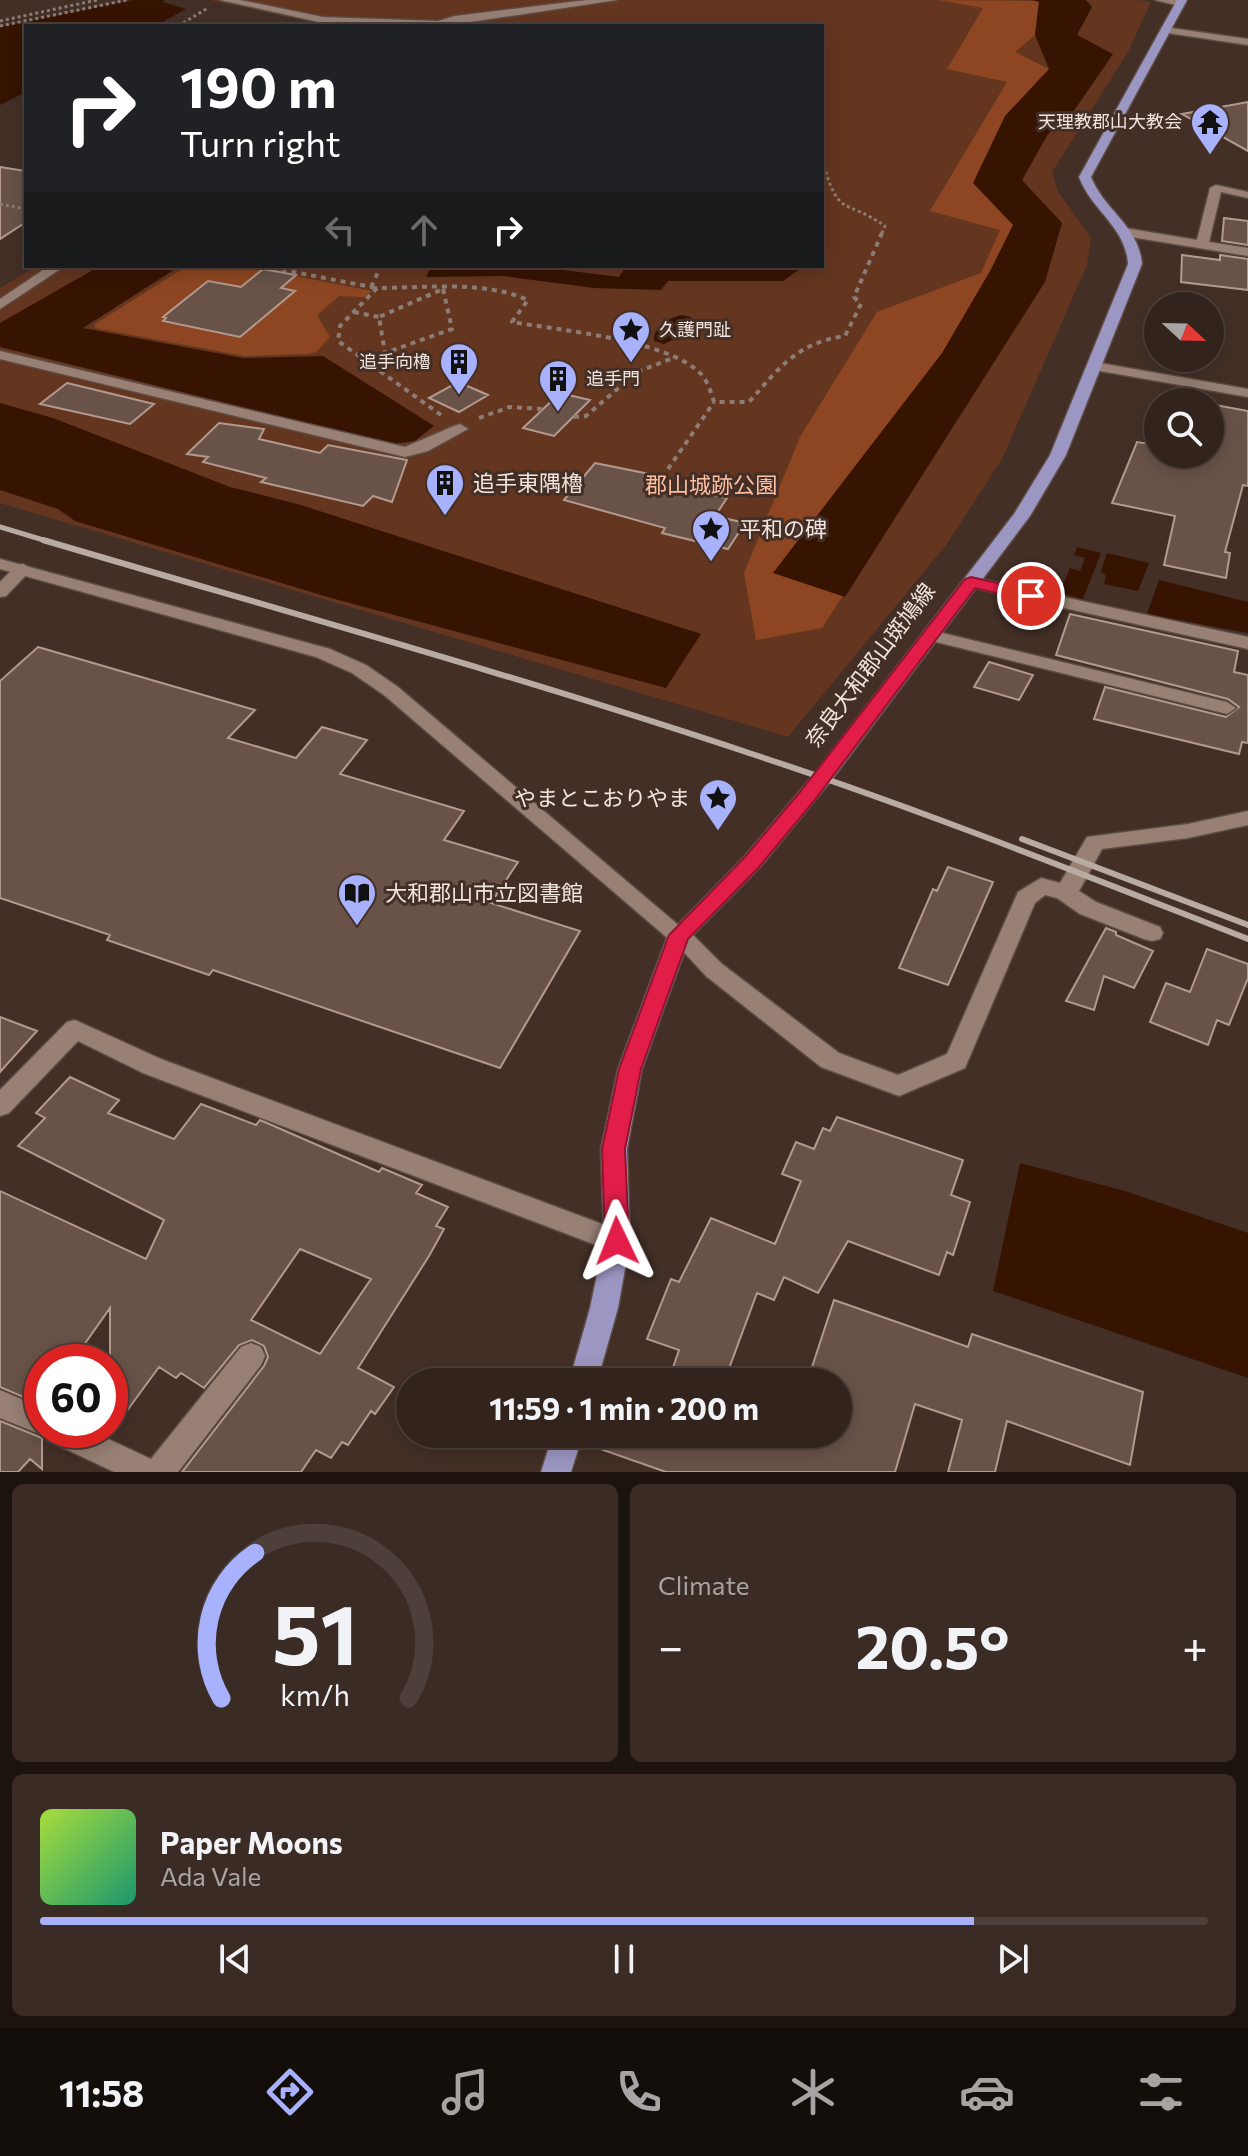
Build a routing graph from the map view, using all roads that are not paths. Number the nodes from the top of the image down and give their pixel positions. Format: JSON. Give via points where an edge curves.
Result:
{"nodes":[{"id":1,"x":612,"y":0,"type":"edge"},
{"id":2,"x":1160,"y":0,"type":"edge"},
{"id":3,"x":222,"y":1,"type":"edge"},
{"id":4,"x":1181,"y":2,"type":"edge"},
{"id":5,"x":413,"y":24,"type":"edge"},
{"id":6,"x":441,"y":24,"type":"edge"},
{"id":7,"x":1164,"y":30,"type":"junction"},
{"id":8,"x":1248,"y":42,"type":"edge"},
{"id":9,"x":1248,"y":195,"type":"edge"},
{"id":10,"x":1125,"y":232,"type":"junction"},
{"id":11,"x":1202,"y":245,"type":"junction"},
{"id":12,"x":1248,"y":252,"type":"edge"},
{"id":13,"x":55,"y":268,"type":"edge"},
{"id":14,"x":0,"y":305,"type":"edge"},
{"id":15,"x":0,"y":355,"type":"edge"},
{"id":16,"x":1094,"y":366,"type":"junction"},
{"id":17,"x":1248,"y":393,"type":"edge"},
{"id":18,"x":460,"y":429,"type":"road end"},
{"id":19,"x":0,"y":564,"type":"edge"},
{"id":20,"x":23,"y":569,"type":"junction"},
{"id":21,"x":971,"y":582,"type":"junction"},
{"id":22,"x":0,"y":592,"type":"edge"},
{"id":23,"x":930,"y":635,"type":"junction"},
{"id":24,"x":1248,"y":643,"type":"edge"},
{"id":25,"x":1227,"y":708,"type":"dead end"},
{"id":26,"x":1248,"y":818,"type":"edge"},
{"id":27,"x":1064,"y":892,"type":"junction"},
{"id":28,"x":1152,"y":933,"type":"dead end"},
{"id":29,"x":679,"y":935,"type":"junction"},
{"id":30,"x":0,"y":1106,"type":"edge"},
{"id":31,"x":617,"y":1241,"type":"junction"},
{"id":32,"x":251,"y":1356,"type":"dead end"},
{"id":33,"x":587,"y":1368,"type":"edge"},
{"id":34,"x":0,"y":1404,"type":"edge"},
{"id":35,"x":24,"y":1415,"type":"edge"},
{"id":36,"x":96,"y":1448,"type":"edge"},
{"id":37,"x":566,"y":1448,"type":"edge"},
{"id":38,"x":564,"y":1470,"type":"edge"},
{"id":39,"x":147,"y":1472,"type":"edge"},
{"id":40,"x":159,"y":1472,"type":"edge"}],
"edges":[{"from":1,"to":6,"type":"street"},
{"from":2,"to":4,"type":"street"},
{"from":3,"to":5,"type":"street","via":[[323,20]]},
{"from":4,"to":7,"type":"main road","name":"奈良大和郡山斑鳩線"},
{"from":7,"to":8,"type":"lane"},
{"from":7,"to":10,"type":"main road","name":"奈良大和郡山斑鳩線","via":[[1085,177]]},
{"from":9,"to":11,"type":"lane","via":[[1216,188]]},
{"from":10,"to":11,"type":"lane"},
{"from":10,"to":16,"type":"main road","name":"奈良大和郡山斑鳩線","via":[[1135,264]]},
{"from":11,"to":12,"type":"lane"},
{"from":13,"to":14,"type":"street"},
{"from":15,"to":18,"type":"street","via":[[405,452]]},
{"from":16,"to":17,"type":"lane"},
{"from":16,"to":21,"type":"main road","name":"奈良大和郡山斑鳩線","via":[[1049,472]]},
{"from":19,"to":20,"type":"street"},
{"from":20,"to":22,"type":"street"},
{"from":20,"to":29,"type":"street","via":[[323,653],[359,669]]},
{"from":21,"to":23,"type":"main road","name":"奈良大和郡山斑鳩線"},
{"from":21,"to":24,"type":"street"},
{"from":23,"to":25,"type":"lane"},
{"from":23,"to":29,"type":"main road","name":"奈良大和郡山斑鳩線","via":[[752,862]]},
{"from":26,"to":27,"type":"street","via":[[1095,842]]},
{"from":27,"to":28,"type":"street","via":[[1088,908]]},
{"from":27,"to":29,"type":"street","via":[[1041,886],[1026,898],[956,1061],[899,1086],[830,1060],[714,970]]},
{"from":29,"to":31,"type":"main road","name":"奈良大和郡山斑鳩線","via":[[630,1069],[614,1149]]},
{"from":30,"to":31,"type":"street","via":[[75,1029],[152,1066]]},
{"from":31,"to":33,"type":"main road","name":"奈良大和郡山斑鳩線"},
{"from":32,"to":40,"type":"street"},
{"from":34,"to":35,"type":"street"},
{"from":36,"to":39,"type":"street"},
{"from":37,"to":38,"type":"main road"}]}
